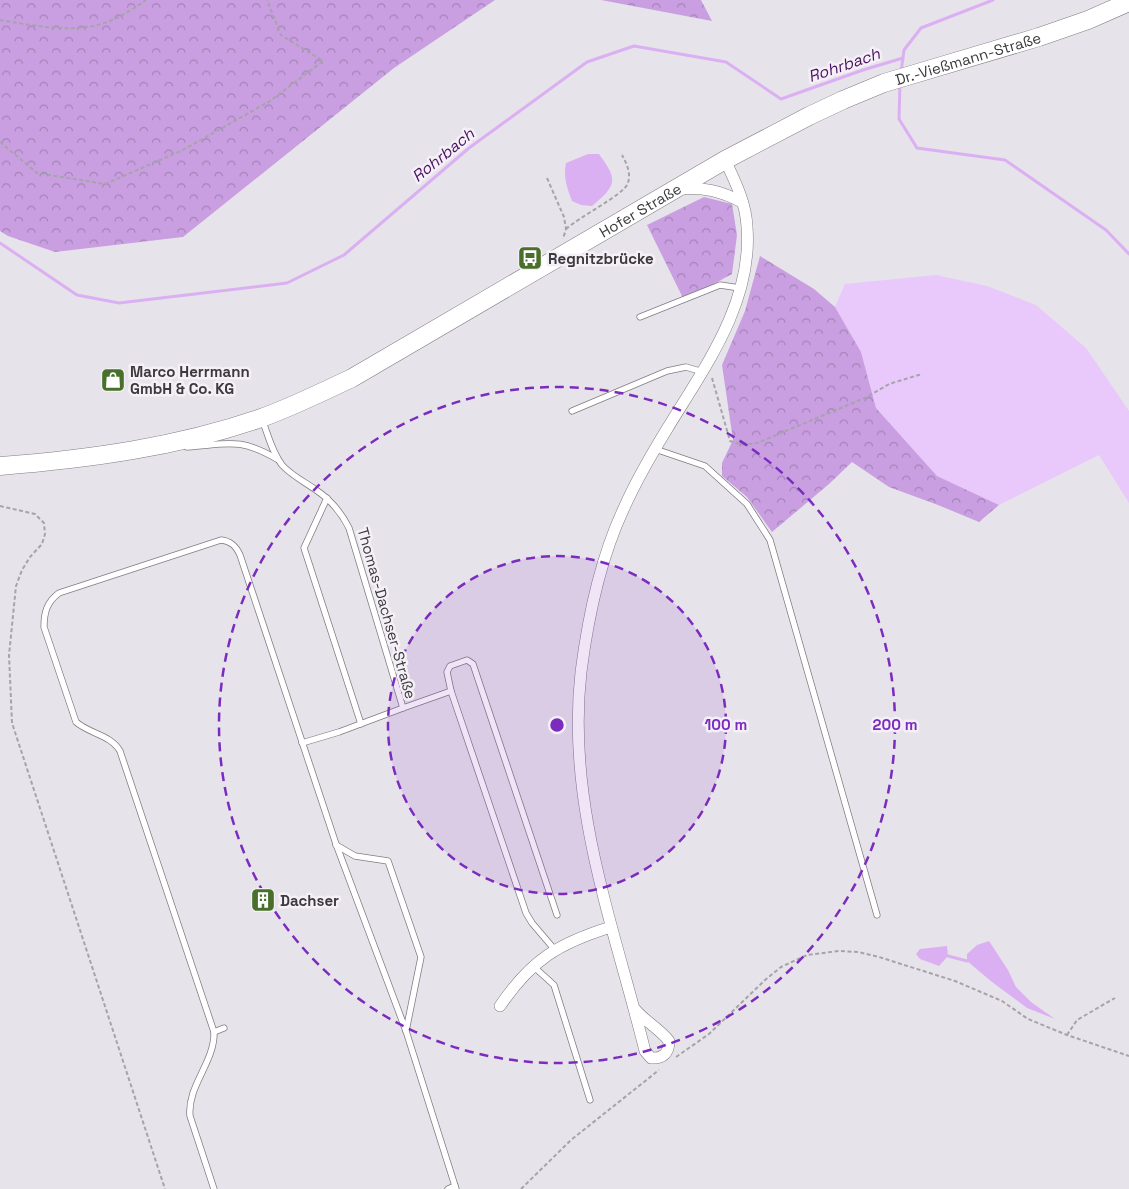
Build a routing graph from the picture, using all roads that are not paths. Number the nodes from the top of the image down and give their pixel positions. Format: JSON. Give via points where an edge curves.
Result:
{"nodes":[{"id":1,"x":1129,"y":2,"type":"edge"},
{"id":2,"x":725,"y":160,"type":"junction"},
{"id":3,"x":675,"y":189,"type":"junction"},
{"id":4,"x":742,"y":202,"type":"junction"},
{"id":5,"x":740,"y":288,"type":"junction"},
{"id":6,"x":640,"y":317,"type":"dead end"},
{"id":7,"x":705,"y":367,"type":"junction"},
{"id":8,"x":572,"y":411,"type":"dead end"},
{"id":9,"x":262,"y":417,"type":"junction"},
{"id":10,"x":158,"y":446,"type":"junction"},
{"id":11,"x":655,"y":449,"type":"junction"},
{"id":12,"x":278,"y":460,"type":"junction"},
{"id":13,"x":0,"y":466,"type":"edge"},
{"id":14,"x":327,"y":498,"type":"junction"},
{"id":15,"x":451,"y":691,"type":"junction"},
{"id":16,"x":403,"y":708,"type":"junction"},
{"id":17,"x":361,"y":724,"type":"junction"},
{"id":18,"x":302,"y":743,"type":"junction"},
{"id":19,"x":336,"y":844,"type":"junction"},
{"id":20,"x":877,"y":915,"type":"dead end"},
{"id":21,"x":556,"y":916,"type":"dead end"},
{"id":22,"x":611,"y":927,"type":"junction"},
{"id":23,"x":555,"y":950,"type":"junction"},
{"id":24,"x":533,"y":966,"type":"junction"},
{"id":25,"x":500,"y":1006,"type":"dead end"},
{"id":26,"x":634,"y":1008,"type":"junction"},
{"id":27,"x":224,"y":1028,"type":"dead end"},
{"id":28,"x":406,"y":1031,"type":"junction"},
{"id":29,"x":214,"y":1032,"type":"junction"},
{"id":30,"x":590,"y":1100,"type":"dead end"},
{"id":31,"x":455,"y":1188,"type":"edge"},
{"id":32,"x":214,"y":1189,"type":"edge"},
{"id":33,"x":448,"y":1189,"type":"edge"}],
"edges":[{"from":1,"to":2,"type":"main road","name":"Dr.-Vießmann-Straße","via":[[1039,38],[884,83],[809,116]]},
{"from":2,"to":3,"type":"main road","name":"Hofer Straße"},
{"from":2,"to":4,"type":"street"},
{"from":3,"to":4,"type":"street","via":[[712,190]]},
{"from":3,"to":9,"type":"main road","name":"Hofer Straße","via":[[352,378]]},
{"from":4,"to":5,"type":"street","via":[[748,245]]},
{"from":5,"to":6,"type":"lane","via":[[720,285]]},
{"from":5,"to":7,"type":"street","via":[[722,336]]},
{"from":7,"to":8,"type":"lane","via":[[667,370]]},
{"from":7,"to":11,"type":"street"},
{"from":9,"to":10,"type":"main road","name":"Hofer Straße"},
{"from":9,"to":12,"type":"lane"},
{"from":10,"to":12,"type":"lane","via":[[246,444]]},
{"from":10,"to":13,"type":"main road","name":"Hofer Straße","via":[[68,461]]},
{"from":11,"to":20,"type":"lane","via":[[705,466],[747,504],[770,540]]},
{"from":11,"to":22,"type":"street","via":[[623,509],[611,540],[589,622],[581,674],[578,738],[582,788],[593,854]]},
{"from":12,"to":14,"type":"lane","name":"Thomas-Dachser-Straße"},
{"from":14,"to":16,"type":"lane","name":"Thomas-Dachser-Straße","via":[[339,510],[349,528]]},
{"from":14,"to":17,"type":"lane","via":[[304,548]]},
{"from":15,"to":16,"type":"lane"},
{"from":15,"to":21,"type":"lane","via":[[447,672],[450,666],[467,660],[473,664]]},
{"from":15,"to":23,"type":"lane","via":[[526,913]]},
{"from":16,"to":17,"type":"lane","name":"Thomas-Dachser-Straße"},
{"from":17,"to":18,"type":"lane","name":"Thomas-Dachser-Straße"},
{"from":18,"to":19,"type":"lane"},
{"from":18,"to":29,"type":"lane","via":[[240,555],[231,542],[216,541],[133,568],[59,593],[48,603],[44,627],[73,716],[81,726],[112,741],[120,751]]},
{"from":19,"to":28,"type":"lane"},
{"from":19,"to":28,"type":"lane","via":[[355,856],[388,861],[421,957]]},
{"from":22,"to":23,"type":"street"},
{"from":22,"to":26,"type":"street"},
{"from":23,"to":24,"type":"street"},
{"from":24,"to":25,"type":"street"},
{"from":24,"to":30,"type":"lane","via":[[554,985]]},
{"from":26,"to":26,"type":"street","via":[[669,1041],[665,1056],[647,1056]]},
{"from":27,"to":29,"type":"lane"},
{"from":28,"to":31,"type":"lane"},
{"from":29,"to":32,"type":"lane","via":[[212,1050],[190,1098],[189,1108]]},
{"from":31,"to":33,"type":"lane"}]}
